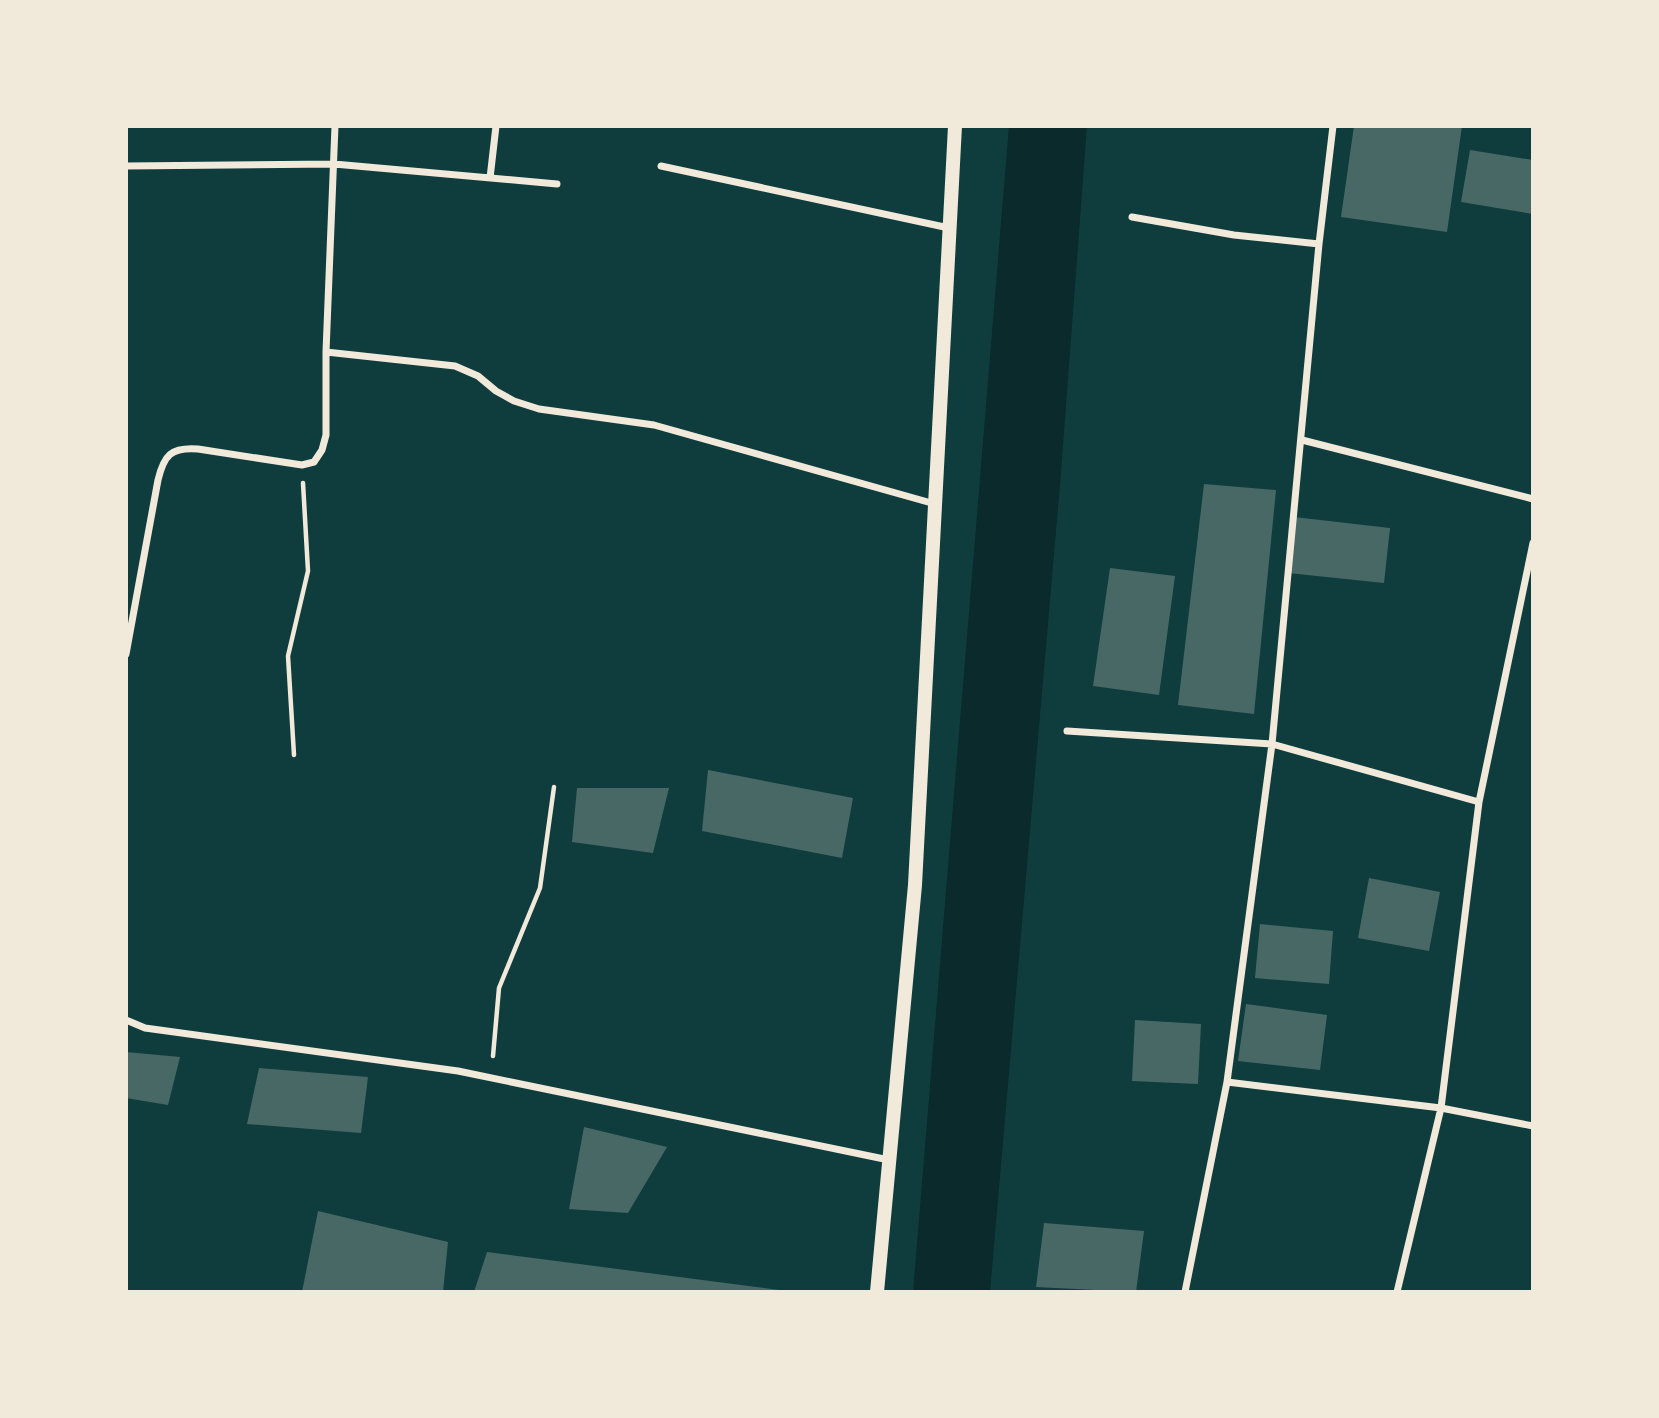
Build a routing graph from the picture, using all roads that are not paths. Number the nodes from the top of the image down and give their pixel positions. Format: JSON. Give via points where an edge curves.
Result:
{"nodes":[{"id":1,"x":335,"y":126,"type":"edge"},
{"id":2,"x":496,"y":126,"type":"edge"},
{"id":3,"x":955,"y":126,"type":"edge"},
{"id":4,"x":1333,"y":126,"type":"edge"},
{"id":5,"x":334,"y":164,"type":"junction"},
{"id":6,"x":126,"y":166,"type":"edge"},
{"id":7,"x":661,"y":166,"type":"dead end"},
{"id":8,"x":490,"y":178,"type":"junction"},
{"id":9,"x":557,"y":184,"type":"dead end"},
{"id":10,"x":1132,"y":217,"type":"dead end"},
{"id":11,"x":949,"y":228,"type":"junction"},
{"id":12,"x":1319,"y":244,"type":"junction"},
{"id":13,"x":326,"y":352,"type":"junction"},
{"id":14,"x":1302,"y":440,"type":"junction"},
{"id":15,"x":1533,"y":499,"type":"edge"},
{"id":16,"x":935,"y":504,"type":"junction"},
{"id":17,"x":1533,"y":543,"type":"edge"},
{"id":18,"x":126,"y":654,"type":"edge"},
{"id":19,"x":1067,"y":731,"type":"dead end"},
{"id":20,"x":1272,"y":744,"type":"junction"},
{"id":21,"x":1479,"y":802,"type":"junction"},
{"id":22,"x":126,"y":1020,"type":"edge"},
{"id":23,"x":1227,"y":1082,"type":"junction"},
{"id":24,"x":1441,"y":1108,"type":"junction"},
{"id":25,"x":1533,"y":1126,"type":"edge"},
{"id":26,"x":890,"y":1160,"type":"junction"},
{"id":27,"x":877,"y":1292,"type":"edge"},
{"id":28,"x":1185,"y":1292,"type":"edge"},
{"id":29,"x":1397,"y":1292,"type":"edge"}],
"edges":[{"from":1,"to":5,"type":"street"},
{"from":2,"to":8,"type":"street"},
{"from":3,"to":11,"type":"main road"},
{"from":4,"to":12,"type":"street"},
{"from":5,"to":6,"type":"street"},
{"from":5,"to":8,"type":"street"},
{"from":5,"to":13,"type":"street"},
{"from":7,"to":11,"type":"street"},
{"from":8,"to":9,"type":"street"},
{"from":10,"to":12,"type":"street"},
{"from":11,"to":16,"type":"main road"},
{"from":12,"to":14,"type":"street"},
{"from":13,"to":16,"type":"street","via":[[455,366],[514,401],[539,409],[654,425]]},
{"from":13,"to":18,"type":"street","via":[[326,435],[314,461],[302,465],[185,448],[169,454],[158,480]]},
{"from":14,"to":15,"type":"street"},
{"from":14,"to":20,"type":"street"},
{"from":16,"to":26,"type":"main road","via":[[915,885]]},
{"from":17,"to":21,"type":"street"},
{"from":19,"to":20,"type":"street"},
{"from":20,"to":21,"type":"street"},
{"from":20,"to":23,"type":"street"},
{"from":21,"to":24,"type":"street"},
{"from":22,"to":26,"type":"street","via":[[145,1028],[458,1071]]},
{"from":23,"to":24,"type":"street"},
{"from":23,"to":28,"type":"street"},
{"from":24,"to":25,"type":"street"},
{"from":24,"to":29,"type":"street"},
{"from":26,"to":27,"type":"main road"}]}
